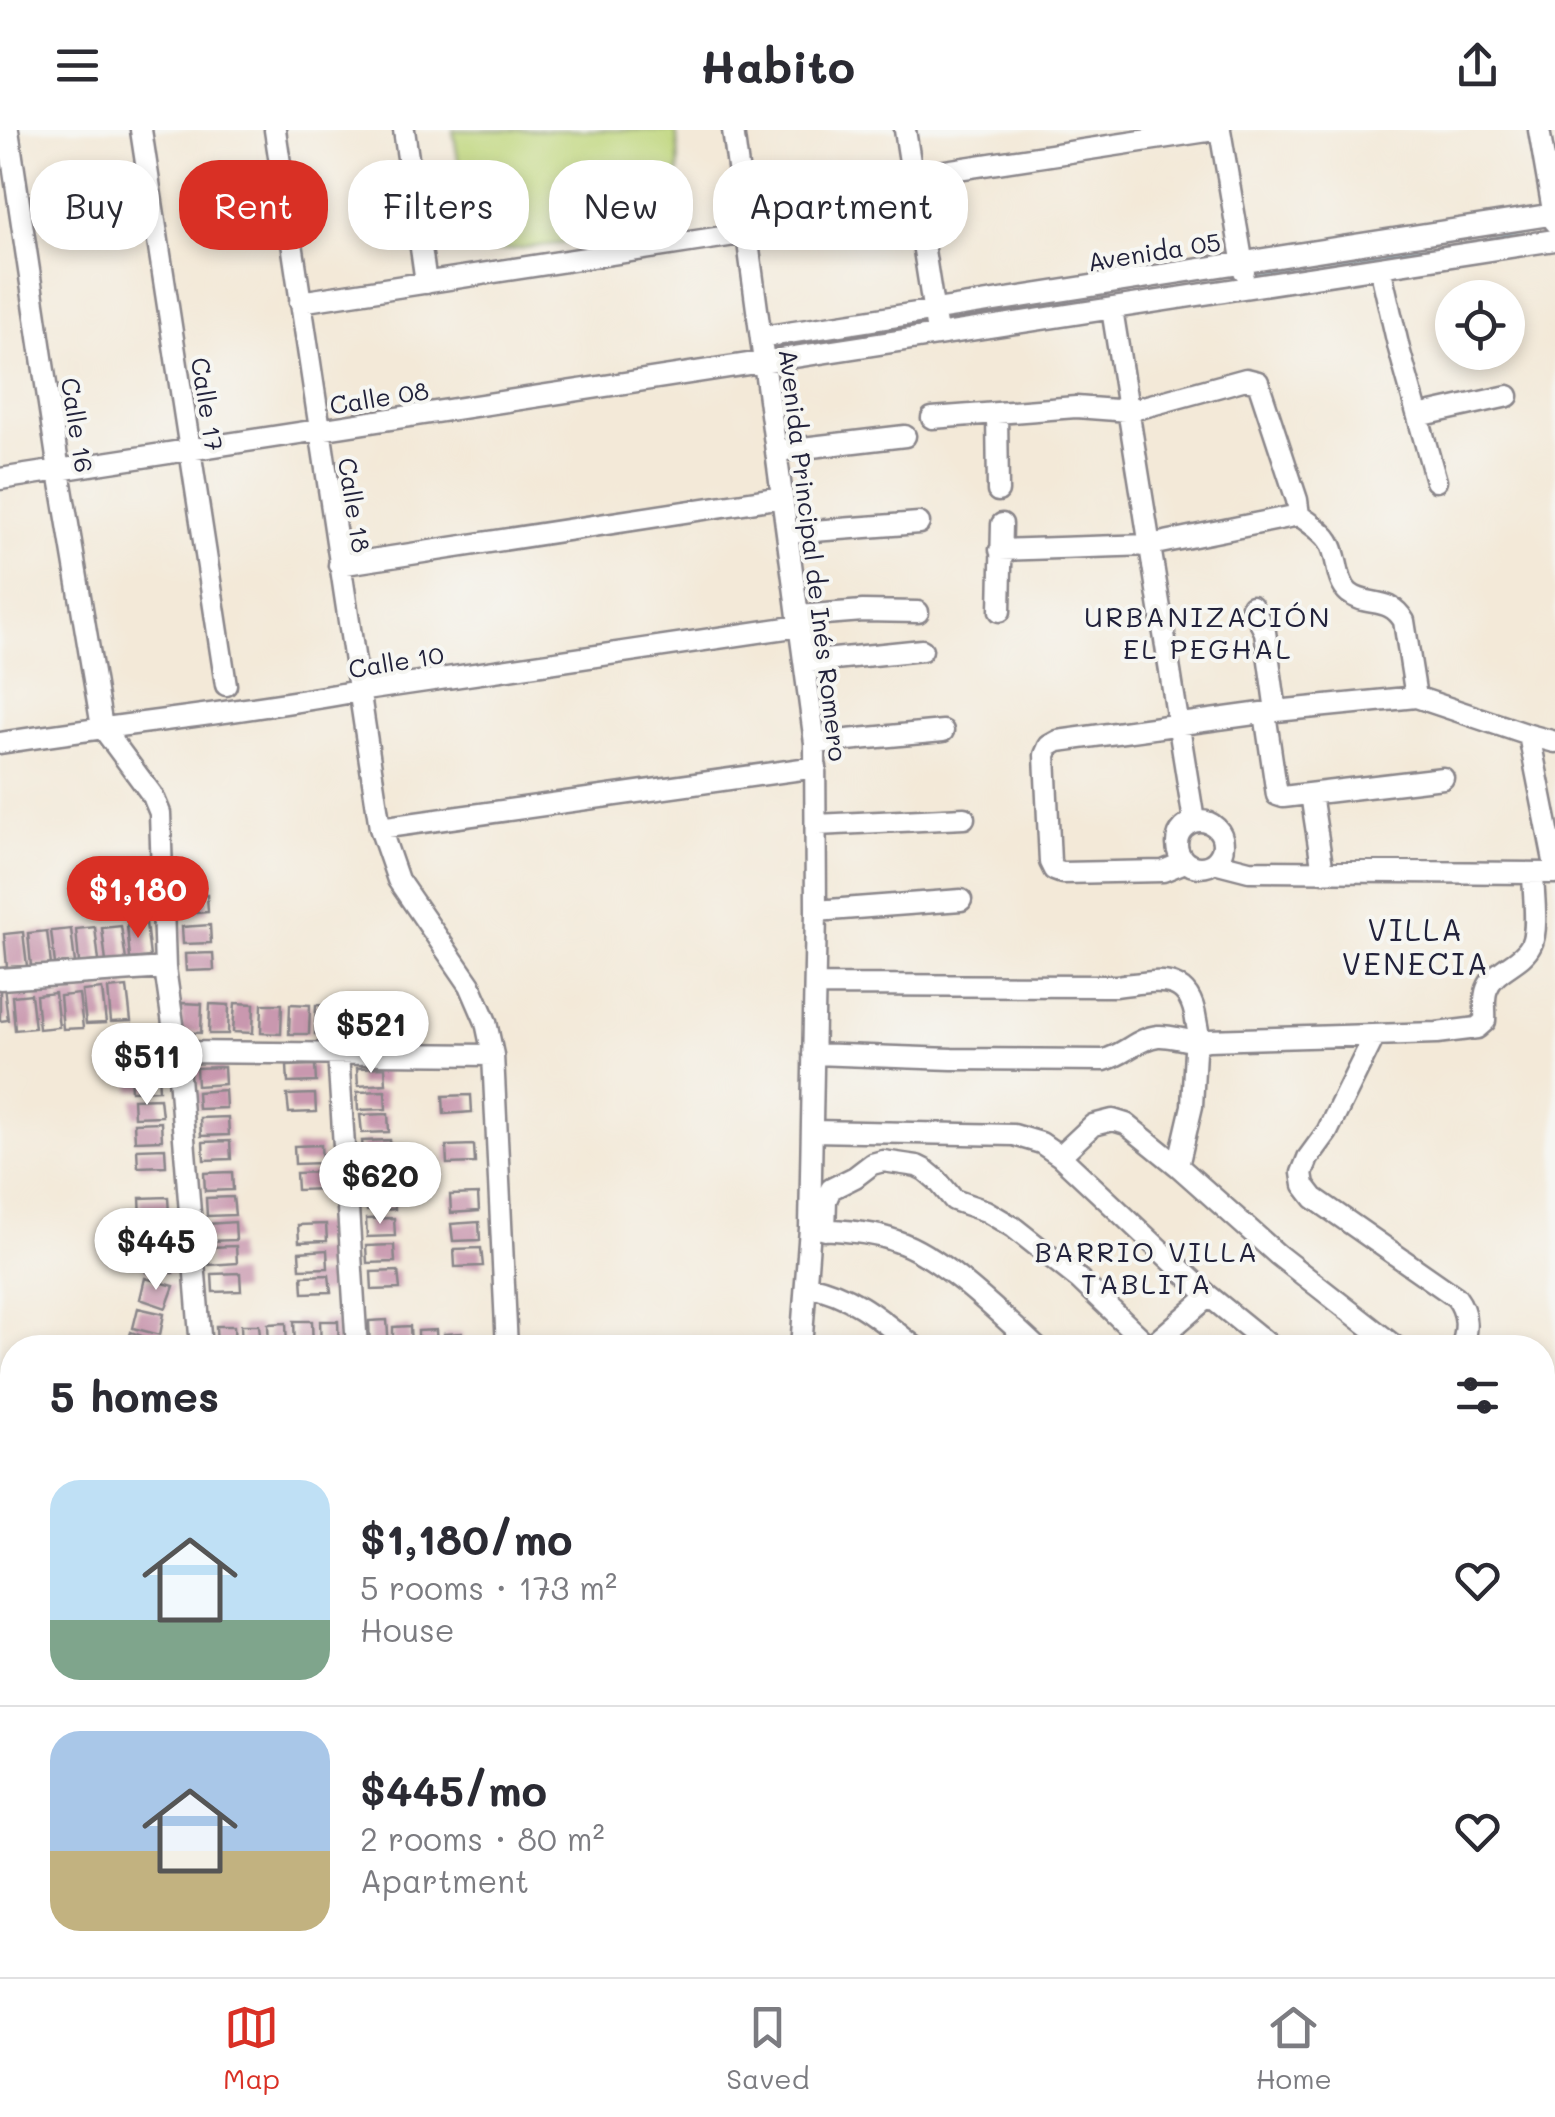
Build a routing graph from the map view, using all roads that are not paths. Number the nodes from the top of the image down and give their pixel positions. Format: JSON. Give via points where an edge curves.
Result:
{"nodes":[{"id":1,"x":8,"y":130,"type":"edge"},
{"id":2,"x":141,"y":130,"type":"edge"},
{"id":3,"x":274,"y":130,"type":"edge"},
{"id":4,"x":404,"y":130,"type":"edge"},
{"id":5,"x":733,"y":130,"type":"edge"},
{"id":6,"x":905,"y":130,"type":"edge"},
{"id":7,"x":1217,"y":130,"type":"edge"},
{"id":8,"x":1539,"y":130,"type":"edge"},
{"id":9,"x":737,"y":160,"type":"edge"},
{"id":10,"x":910,"y":160,"type":"edge"},
{"id":11,"x":968,"y":168,"type":"edge"},
{"id":12,"x":1555,"y":217,"type":"edge"},
{"id":13,"x":713,"y":239,"type":"edge"},
{"id":14,"x":1555,"y":240,"type":"edge"},
{"id":15,"x":750,"y":250,"type":"edge"},
{"id":16,"x":924,"y":250,"type":"edge"},
{"id":17,"x":1242,"y":262,"type":"junction"},
{"id":18,"x":1380,"y":267,"type":"junction"},
{"id":19,"x":426,"y":283,"type":"junction"},
{"id":20,"x":1247,"y":288,"type":"junction"},
{"id":21,"x":300,"y":302,"type":"junction"},
{"id":22,"x":1112,"y":310,"type":"junction"},
{"id":23,"x":934,"y":312,"type":"junction"},
{"id":24,"x":937,"y":337,"type":"junction"},
{"id":25,"x":762,"y":338,"type":"junction"},
{"id":26,"x":765,"y":363,"type":"junction"},
{"id":27,"x":1508,"y":396,"type":"dead end"},
{"id":28,"x":1129,"y":411,"type":"junction"},
{"id":29,"x":997,"y":413,"type":"junction"},
{"id":30,"x":1418,"y":416,"type":"junction"},
{"id":31,"x":932,"y":418,"type":"dead end"},
{"id":32,"x":319,"y":432,"type":"junction"},
{"id":33,"x":905,"y":436,"type":"dead end"},
{"id":34,"x":777,"y":450,"type":"junction"},
{"id":35,"x":190,"y":452,"type":"junction"},
{"id":36,"x":59,"y":471,"type":"junction"},
{"id":37,"x":0,"y":479,"type":"edge"},
{"id":38,"x":1436,"y":480,"type":"dead end"},
{"id":39,"x":998,"y":491,"type":"dead end"},
{"id":40,"x":782,"y":497,"type":"junction"},
{"id":41,"x":1299,"y":515,"type":"junction"},
{"id":42,"x":919,"y":523,"type":"dead end"},
{"id":43,"x":1002,"y":524,"type":"dead end"},
{"id":44,"x":787,"y":533,"type":"junction"},
{"id":45,"x":1150,"y":545,"type":"junction"},
{"id":46,"x":1000,"y":550,"type":"junction"},
{"id":47,"x":339,"y":566,"type":"junction"},
{"id":48,"x":1252,"y":606,"type":"dead end"},
{"id":49,"x":1000,"y":611,"type":"dead end"},
{"id":50,"x":918,"y":612,"type":"dead end"},
{"id":51,"x":799,"y":621,"type":"junction"},
{"id":52,"x":922,"y":650,"type":"dead end"},
{"id":53,"x":804,"y":662,"type":"junction"},
{"id":54,"x":226,"y":685,"type":"dead end"},
{"id":55,"x":358,"y":691,"type":"junction"},
{"id":56,"x":1416,"y":697,"type":"junction"},
{"id":57,"x":1271,"y":712,"type":"junction"},
{"id":58,"x":1179,"y":725,"type":"junction"},
{"id":59,"x":102,"y":727,"type":"junction"},
{"id":60,"x":943,"y":732,"type":"dead end"},
{"id":61,"x":1529,"y":735,"type":"junction"},
{"id":62,"x":1555,"y":742,"type":"edge"},
{"id":63,"x":0,"y":743,"type":"edge"},
{"id":64,"x":815,"y":743,"type":"junction"},
{"id":65,"x":816,"y":766,"type":"junction"},
{"id":66,"x":1444,"y":778,"type":"dead end"},
{"id":67,"x":1311,"y":794,"type":"junction"},
{"id":68,"x":964,"y":818,"type":"dead end"},
{"id":69,"x":1194,"y":821,"type":"junction"},
{"id":70,"x":816,"y":825,"type":"junction"},
{"id":71,"x":380,"y":828,"type":"junction"},
{"id":72,"x":1185,"y":862,"type":"junction"},
{"id":73,"x":1214,"y":862,"type":"junction"},
{"id":74,"x":1555,"y":870,"type":"edge"},
{"id":75,"x":1323,"y":872,"type":"junction"},
{"id":76,"x":1533,"y":873,"type":"junction"},
{"id":77,"x":962,"y":900,"type":"dead end"},
{"id":78,"x":816,"y":911,"type":"junction"},
{"id":79,"x":165,"y":968,"type":"junction"},
{"id":80,"x":0,"y":979,"type":"edge"},
{"id":81,"x":815,"y":984,"type":"junction"},
{"id":82,"x":1375,"y":1035,"type":"junction"},
{"id":83,"x":1199,"y":1043,"type":"junction"},
{"id":84,"x":177,"y":1052,"type":"junction"},
{"id":85,"x":338,"y":1053,"type":"junction"},
{"id":86,"x":813,"y":1054,"type":"junction"},
{"id":87,"x":492,"y":1055,"type":"junction"},
{"id":88,"x":812,"y":1131,"type":"junction"},
{"id":89,"x":1060,"y":1156,"type":"junction"},
{"id":90,"x":1178,"y":1166,"type":"junction"},
{"id":91,"x":817,"y":1229,"type":"junction"},
{"id":92,"x":807,"y":1285,"type":"junction"},
{"id":93,"x":1208,"y":1296,"type":"junction"},
{"id":94,"x":200,"y":1335,"type":"edge"},
{"id":95,"x":355,"y":1335,"type":"edge"},
{"id":96,"x":507,"y":1335,"type":"edge"},
{"id":97,"x":803,"y":1335,"type":"edge"},
{"id":98,"x":900,"y":1335,"type":"edge"},
{"id":99,"x":1022,"y":1335,"type":"edge"},
{"id":100,"x":1137,"y":1335,"type":"edge"},
{"id":101,"x":1164,"y":1335,"type":"edge"},
{"id":102,"x":1257,"y":1335,"type":"edge"},
{"id":103,"x":1380,"y":1335,"type":"edge"},
{"id":104,"x":1465,"y":1335,"type":"edge"}],
"edges":[{"from":1,"to":36,"type":"street","name":"Calle 16"},
{"from":2,"to":35,"type":"street","name":"Calle 17"},
{"from":3,"to":21,"type":"street","name":"Calle 18"},
{"from":4,"to":19,"type":"street"},
{"from":5,"to":9,"type":"street","name":"Avenida Principal de Inés Romero"},
{"from":6,"to":10,"type":"street"},
{"from":7,"to":11,"type":"street"},
{"from":7,"to":17,"type":"street"},
{"from":8,"to":12,"type":"street"},
{"from":12,"to":17,"type":"street","name":"Avenida 05"},
{"from":13,"to":19,"type":"street"},
{"from":14,"to":18,"type":"street","name":"Avenida 05"},
{"from":15,"to":25,"type":"street","name":"Avenida Principal de Inés Romero"},
{"from":16,"to":23,"type":"street"},
{"from":17,"to":20,"type":"street"},
{"from":17,"to":23,"type":"street","name":"Avenida 05"},
{"from":18,"to":20,"type":"street","name":"Avenida 05"},
{"from":18,"to":30,"type":"street"},
{"from":19,"to":21,"type":"street"},
{"from":20,"to":22,"type":"street","name":"Avenida 05"},
{"from":21,"to":32,"type":"street","name":"Calle 18"},
{"from":22,"to":24,"type":"street","name":"Avenida 05"},
{"from":22,"to":28,"type":"street"},
{"from":23,"to":24,"type":"street"},
{"from":23,"to":25,"type":"street","name":"Avenida 05"},
{"from":24,"to":26,"type":"street","name":"Avenida 05"},
{"from":25,"to":26,"type":"street","name":"Avenida Principal de Inés Romero"},
{"from":26,"to":32,"type":"street","name":"Calle 08"},
{"from":26,"to":34,"type":"street","name":"Avenida Principal de Inés Romero"},
{"from":27,"to":30,"type":"street"},
{"from":28,"to":29,"type":"street"},
{"from":28,"to":41,"type":"street","via":[[1246,379],[1258,382]]},
{"from":28,"to":45,"type":"street"},
{"from":29,"to":31,"type":"street"},
{"from":29,"to":39,"type":"street"},
{"from":30,"to":38,"type":"street"},
{"from":32,"to":35,"type":"street","name":"Calle 08"},
{"from":32,"to":47,"type":"street","name":"Calle 18"},
{"from":33,"to":34,"type":"street"},
{"from":34,"to":40,"type":"street","name":"Avenida Principal de Inés Romero"},
{"from":35,"to":36,"type":"street","name":"Calle 08"},
{"from":35,"to":54,"type":"street","name":"Calle 17"},
{"from":36,"to":37,"type":"street","name":"Calle 08"},
{"from":36,"to":59,"type":"street","name":"Calle 16"},
{"from":40,"to":44,"type":"street","name":"Avenida Principal de Inés Romero"},
{"from":40,"to":47,"type":"street"},
{"from":41,"to":45,"type":"street"},
{"from":41,"to":56,"type":"street","via":[[1327,538],[1347,591],[1399,612]]},
{"from":42,"to":44,"type":"street"},
{"from":43,"to":46,"type":"street"},
{"from":44,"to":51,"type":"street","name":"Avenida Principal de Inés Romero"},
{"from":45,"to":46,"type":"street"},
{"from":45,"to":58,"type":"street"},
{"from":46,"to":49,"type":"street"},
{"from":47,"to":55,"type":"street","name":"Calle 18"},
{"from":48,"to":57,"type":"street","via":[[1265,632]]},
{"from":50,"to":51,"type":"street","name":"Calle 10","via":[[863,611]]},
{"from":51,"to":53,"type":"street","name":"Avenida Principal de Inés Romero"},
{"from":51,"to":55,"type":"street","name":"Calle 10"},
{"from":52,"to":53,"type":"street"},
{"from":53,"to":64,"type":"street","name":"Avenida Principal de Inés Romero"},
{"from":55,"to":59,"type":"street","name":"Calle 10"},
{"from":55,"to":71,"type":"street","name":"Calle 18"},
{"from":56,"to":57,"type":"street"},
{"from":56,"to":61,"type":"street"},
{"from":57,"to":58,"type":"street"},
{"from":57,"to":67,"type":"street","via":[[1277,796]]},
{"from":58,"to":69,"type":"street"},
{"from":58,"to":72,"type":"street","via":[[1049,746],[1050,862],[1062,873],[1162,872]]},
{"from":59,"to":63,"type":"street","name":"Calle 10"},
{"from":59,"to":79,"type":"street","via":[[160,814]]},
{"from":60,"to":64,"type":"street"},
{"from":61,"to":62,"type":"street"},
{"from":61,"to":74,"type":"street"},
{"from":64,"to":65,"type":"street","name":"Avenida Principal de Inés Romero"},
{"from":65,"to":70,"type":"street","name":"Avenida Principal de Inés Romero"},
{"from":65,"to":71,"type":"street"},
{"from":66,"to":67,"type":"street"},
{"from":67,"to":75,"type":"street"},
{"from":68,"to":70,"type":"street"},
{"from":69,"to":72,"type":"street","via":[[1177,838]]},
{"from":69,"to":73,"type":"street","via":[[1221,834]]},
{"from":70,"to":78,"type":"street","name":"Avenida Principal de Inés Romero"},
{"from":71,"to":87,"type":"street","name":"Calle 18","via":[[398,880],[470,985]]},
{"from":72,"to":73,"type":"street"},
{"from":73,"to":75,"type":"street","via":[[1249,871]]},
{"from":74,"to":76,"type":"street"},
{"from":75,"to":76,"type":"street"},
{"from":76,"to":82,"type":"street","via":[[1532,942],[1489,984],[1482,1025]]},
{"from":77,"to":78,"type":"street"},
{"from":78,"to":81,"type":"street","name":"Avenida Principal de Inés Romero"},
{"from":79,"to":80,"type":"street"},
{"from":79,"to":84,"type":"street"},
{"from":81,"to":83,"type":"street","via":[[1171,984],[1190,996]]},
{"from":81,"to":86,"type":"street","name":"Avenida Principal de Inés Romero"},
{"from":82,"to":83,"type":"street"},
{"from":82,"to":104,"type":"street","via":[[1308,1158],[1303,1180],[1314,1198],[1456,1296]]},
{"from":83,"to":86,"type":"street","via":[[1158,1036],[1104,1060]]},
{"from":83,"to":90,"type":"street"},
{"from":84,"to":85,"type":"street"},
{"from":84,"to":94,"type":"street"},
{"from":85,"to":87,"type":"street"},
{"from":85,"to":95,"type":"street"},
{"from":86,"to":88,"type":"street","name":"Avenida Principal de Inés Romero"},
{"from":87,"to":96,"type":"street","name":"Calle 18"},
{"from":88,"to":89,"type":"street","via":[[1014,1135]]},
{"from":88,"to":91,"type":"street","name":"Avenida Principal de Inés Romero"},
{"from":89,"to":90,"type":"street","via":[[1086,1130],[1113,1120]]},
{"from":89,"to":93,"type":"street"},
{"from":90,"to":103,"type":"street"},
{"from":91,"to":92,"type":"street","name":"Avenida Principal de Inés Romero"},
{"from":91,"to":99,"type":"street","via":[[875,1235],[925,1254]]},
{"from":91,"to":100,"type":"street","via":[[830,1189],[883,1161],[917,1166],[954,1200],[1013,1227]]},
{"from":92,"to":97,"type":"street","name":"Avenida Principal de Inés Romero"},
{"from":92,"to":98,"type":"street","via":[[852,1300]]},
{"from":93,"to":101,"type":"street"},
{"from":93,"to":102,"type":"street"}]}
